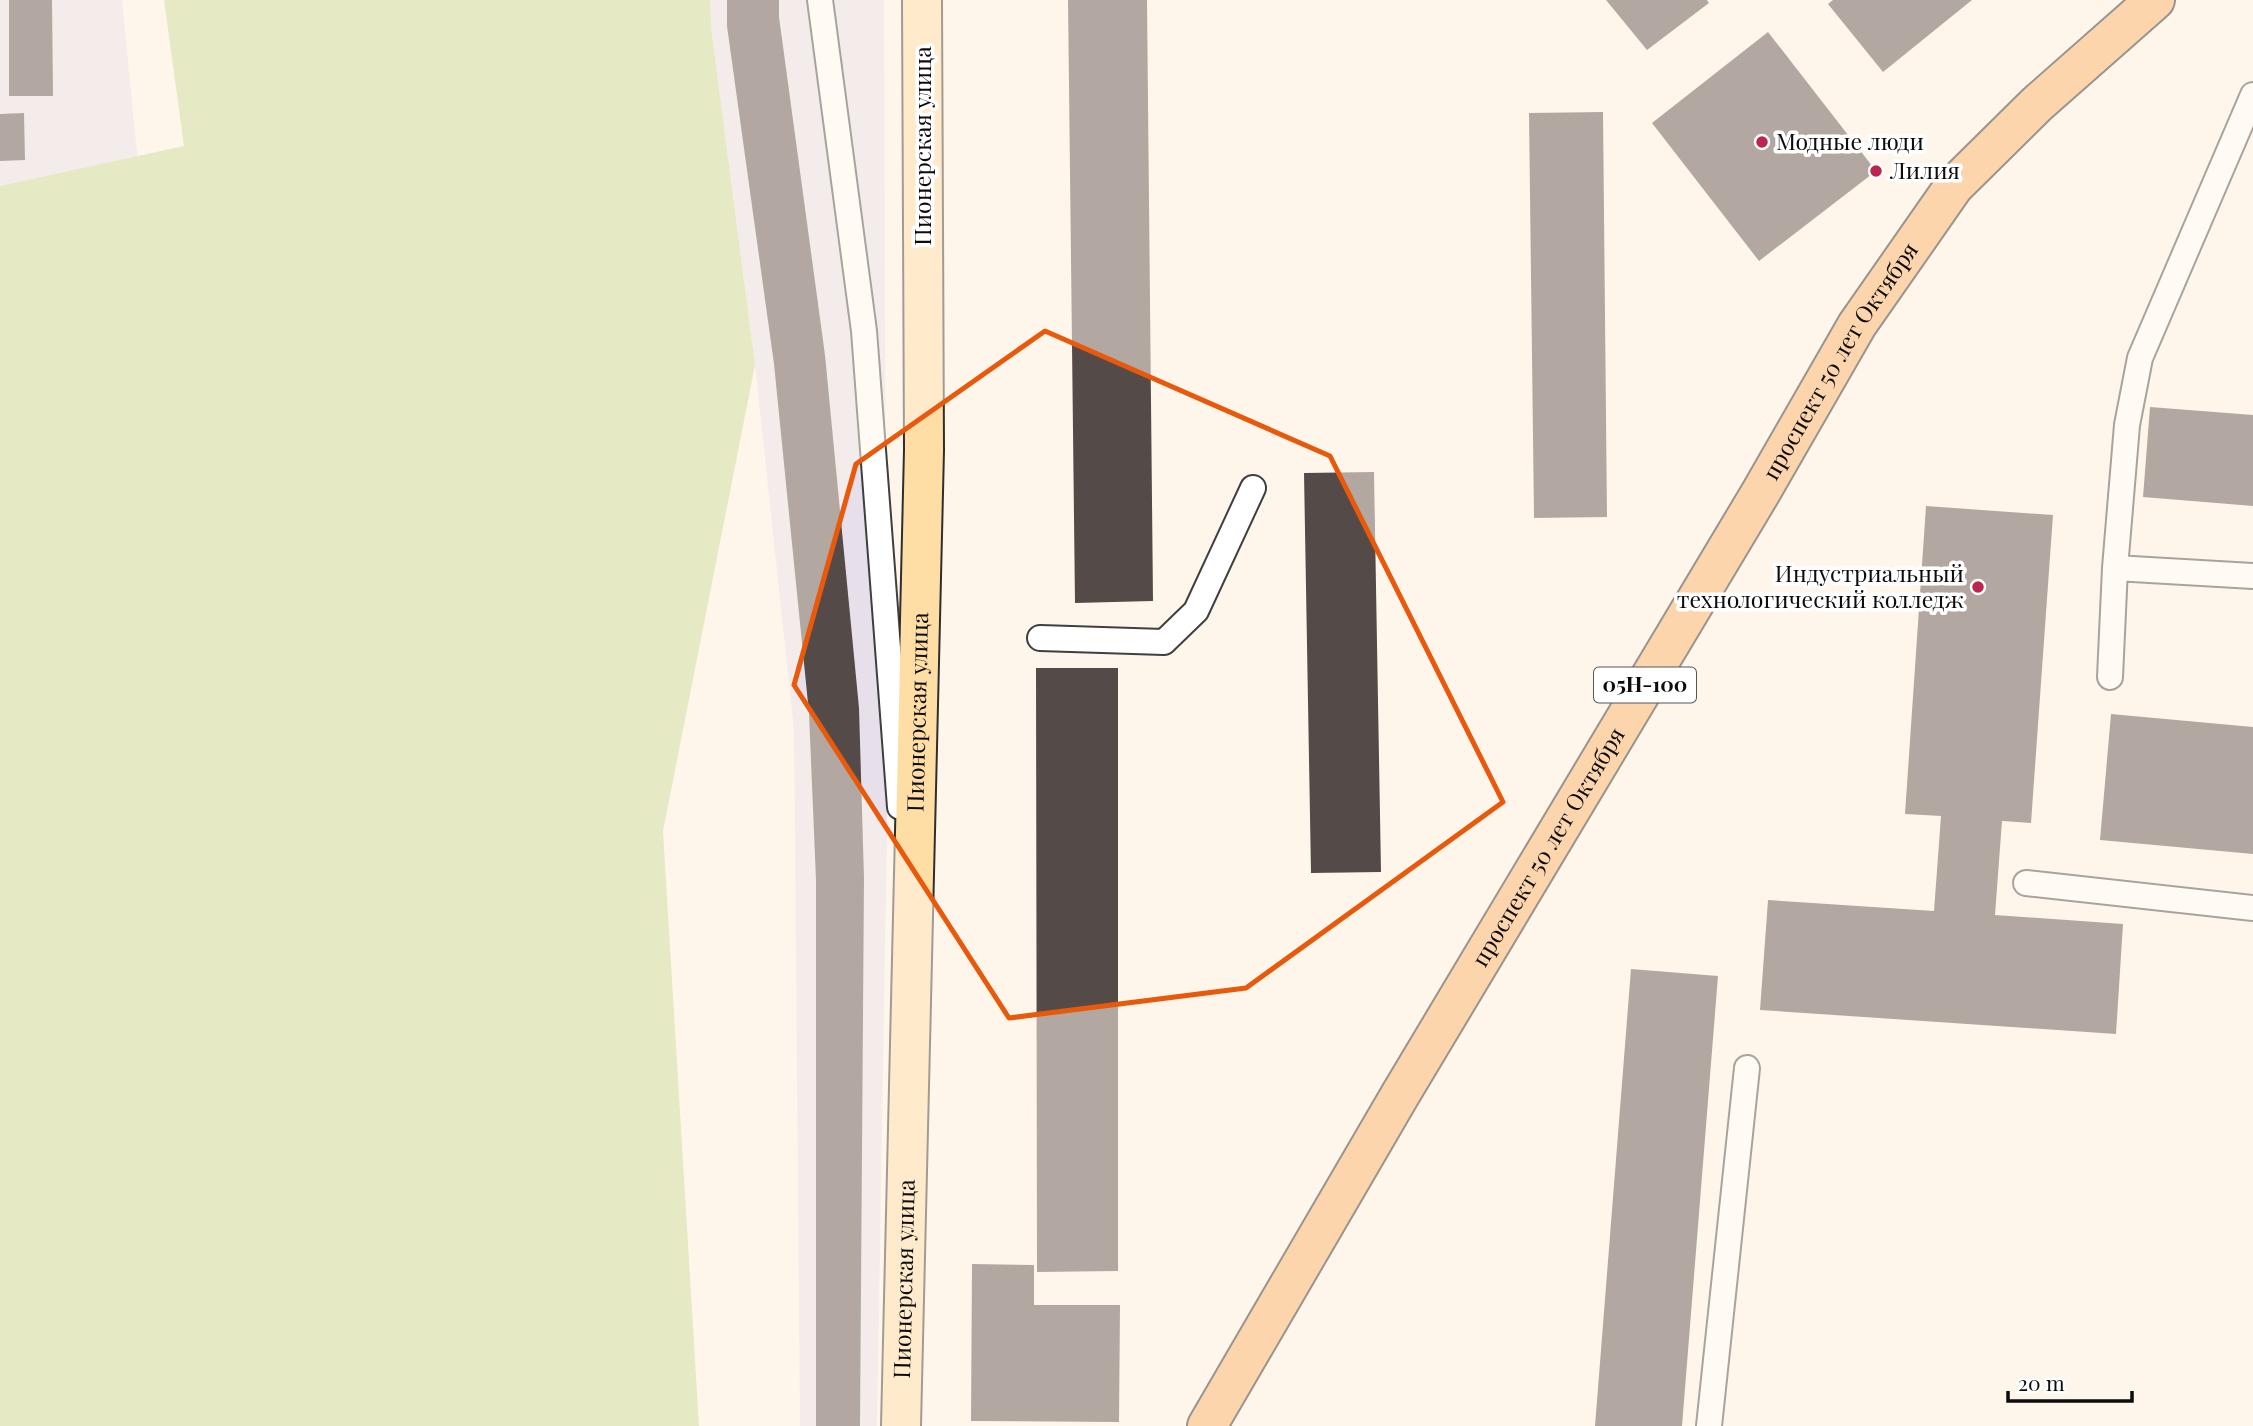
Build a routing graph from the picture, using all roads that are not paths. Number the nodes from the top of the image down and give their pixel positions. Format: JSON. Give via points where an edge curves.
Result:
{"nodes":[{"id":1,"x":820,"y":0,"type":"edge"},
{"id":2,"x":922,"y":0,"type":"edge"},
{"id":3,"x":2155,"y":0,"type":"edge"},
{"id":4,"x":2253,"y":95,"type":"edge"},
{"id":5,"x":1253,"y":488,"type":"dead end"},
{"id":6,"x":2115,"y":568,"type":"junction"},
{"id":7,"x":2253,"y":576,"type":"edge"},
{"id":8,"x":1040,"y":638,"type":"dead end"},
{"id":9,"x":2110,"y":677,"type":"dead end"},
{"id":10,"x":2026,"y":883,"type":"dead end"},
{"id":11,"x":2253,"y":908,"type":"edge"},
{"id":12,"x":912,"y":975,"type":"junction"},
{"id":13,"x":1747,"y":1068,"type":"dead end"},
{"id":14,"x":901,"y":1426,"type":"edge"},
{"id":15,"x":1207,"y":1426,"type":"edge"},
{"id":16,"x":1709,"y":1426,"type":"edge"}],
"edges":[{"from":1,"to":12,"type":"lane","via":[[864,331]]},
{"from":2,"to":12,"type":"main road","name":"Пионерская улица","via":[[924,450]]},
{"from":3,"to":15,"type":"main road","name":"проспект 50 лет Октября","number":"05Н-100","via":[[2037,104],[1954,186],[1857,325]]},
{"from":4,"to":6,"type":"lane","via":[[2140,358],[2127,425]]},
{"from":5,"to":8,"type":"lane","via":[[1196,611],[1164,642]]},
{"from":6,"to":7,"type":"lane"},
{"from":6,"to":9,"type":"lane"},
{"from":10,"to":11,"type":"lane"},
{"from":12,"to":14,"type":"main road","name":"Пионерская улица"},
{"from":13,"to":16,"type":"lane"}]}
